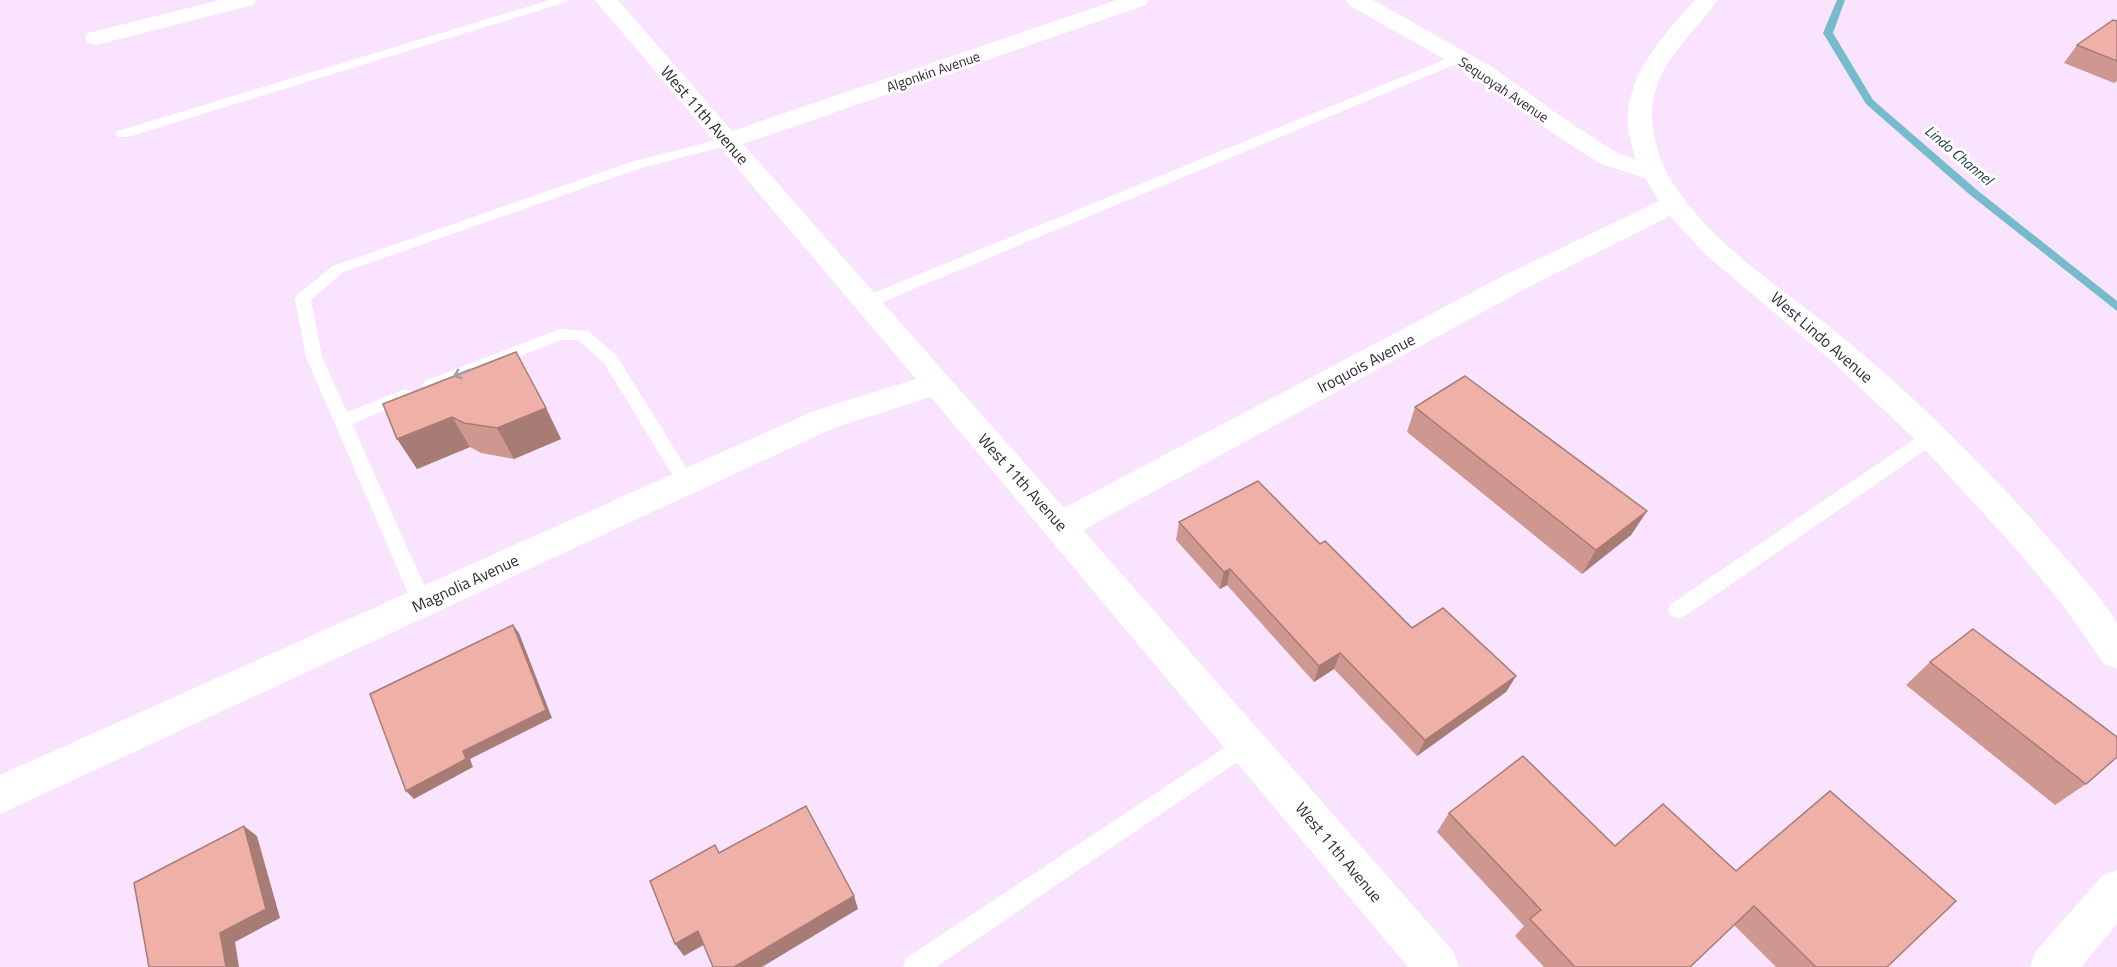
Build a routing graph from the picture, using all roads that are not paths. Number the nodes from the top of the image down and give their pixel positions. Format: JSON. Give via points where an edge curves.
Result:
{"nodes":[{"id":1,"x":244,"y":0,"type":"edge"},
{"id":2,"x":562,"y":0,"type":"edge"},
{"id":3,"x":606,"y":0,"type":"edge"},
{"id":4,"x":1138,"y":0,"type":"edge"},
{"id":5,"x":1357,"y":0,"type":"edge"},
{"id":6,"x":1707,"y":0,"type":"edge"},
{"id":7,"x":96,"y":38,"type":"dead end"},
{"id":8,"x":1459,"y":58,"type":"junction"},
{"id":9,"x":123,"y":134,"type":"dead end"},
{"id":10,"x":728,"y":141,"type":"junction"},
{"id":11,"x":1652,"y":172,"type":"junction"},
{"id":12,"x":1673,"y":204,"type":"junction"},
{"id":13,"x":867,"y":302,"type":"junction"},
{"id":14,"x":936,"y":384,"type":"junction"},
{"id":15,"x":342,"y":421,"type":"junction"},
{"id":16,"x":1931,"y":437,"type":"junction"},
{"id":17,"x":686,"y":482,"type":"junction"},
{"id":18,"x":1061,"y":526,"type":"junction"},
{"id":19,"x":422,"y":603,"type":"junction"},
{"id":20,"x":1678,"y":610,"type":"dead end"},
{"id":21,"x":2117,"y":653,"type":"edge"},
{"id":22,"x":1247,"y":743,"type":"junction"},
{"id":23,"x":0,"y":795,"type":"edge"},
{"id":24,"x":2117,"y":891,"type":"edge"},
{"id":25,"x":915,"y":967,"type":"edge"},
{"id":26,"x":1437,"y":967,"type":"edge"},
{"id":27,"x":2052,"y":967,"type":"edge"}],
"edges":[{"from":1,"to":7,"type":"street"},
{"from":2,"to":9,"type":"lane"},
{"from":3,"to":10,"type":"street","name":"West 11th Avenue"},
{"from":4,"to":10,"type":"street","name":"Algonkin Avenue"},
{"from":5,"to":8,"type":"street","name":"Sequoyah Avenue"},
{"from":6,"to":11,"type":"street","name":"West Lindo Avenue","via":[[1663,52],[1645,87],[1640,128]]},
{"from":8,"to":11,"type":"street","name":"Sequoyah Avenue","via":[[1610,159]]},
{"from":8,"to":13,"type":"lane"},
{"from":10,"to":13,"type":"street","name":"West 11th Avenue"},
{"from":10,"to":15,"type":"lane","via":[[636,165],[338,269],[303,299],[314,357]]},
{"from":11,"to":12,"type":"street","name":"West Lindo Avenue"},
{"from":12,"to":16,"type":"street","name":"West Lindo Avenue","via":[[1713,245],[1833,345]]},
{"from":12,"to":18,"type":"street","name":"Iroquois Avenue","via":[[1513,283]]},
{"from":13,"to":14,"type":"street","name":"West 11th Avenue"},
{"from":14,"to":17,"type":"street","name":"Magnolia Avenue","via":[[825,419]]},
{"from":14,"to":18,"type":"street","name":"West 11th Avenue"},
{"from":17,"to":15,"type":"lane","one_way":true,"via":[[610,359],[582,335],[560,334]]},
{"from":15,"to":19,"type":"lane"},
{"from":16,"to":20,"type":"lane"},
{"from":16,"to":21,"type":"street","name":"West Lindo Avenue","via":[[2048,560]]},
{"from":17,"to":19,"type":"street","name":"Magnolia Avenue"},
{"from":18,"to":22,"type":"street","name":"West 11th Avenue"},
{"from":19,"to":23,"type":"street","name":"Magnolia Avenue"},
{"from":22,"to":25,"type":"lane"},
{"from":22,"to":26,"type":"street","name":"West 11th Avenue"},
{"from":24,"to":27,"type":"street"}]}
